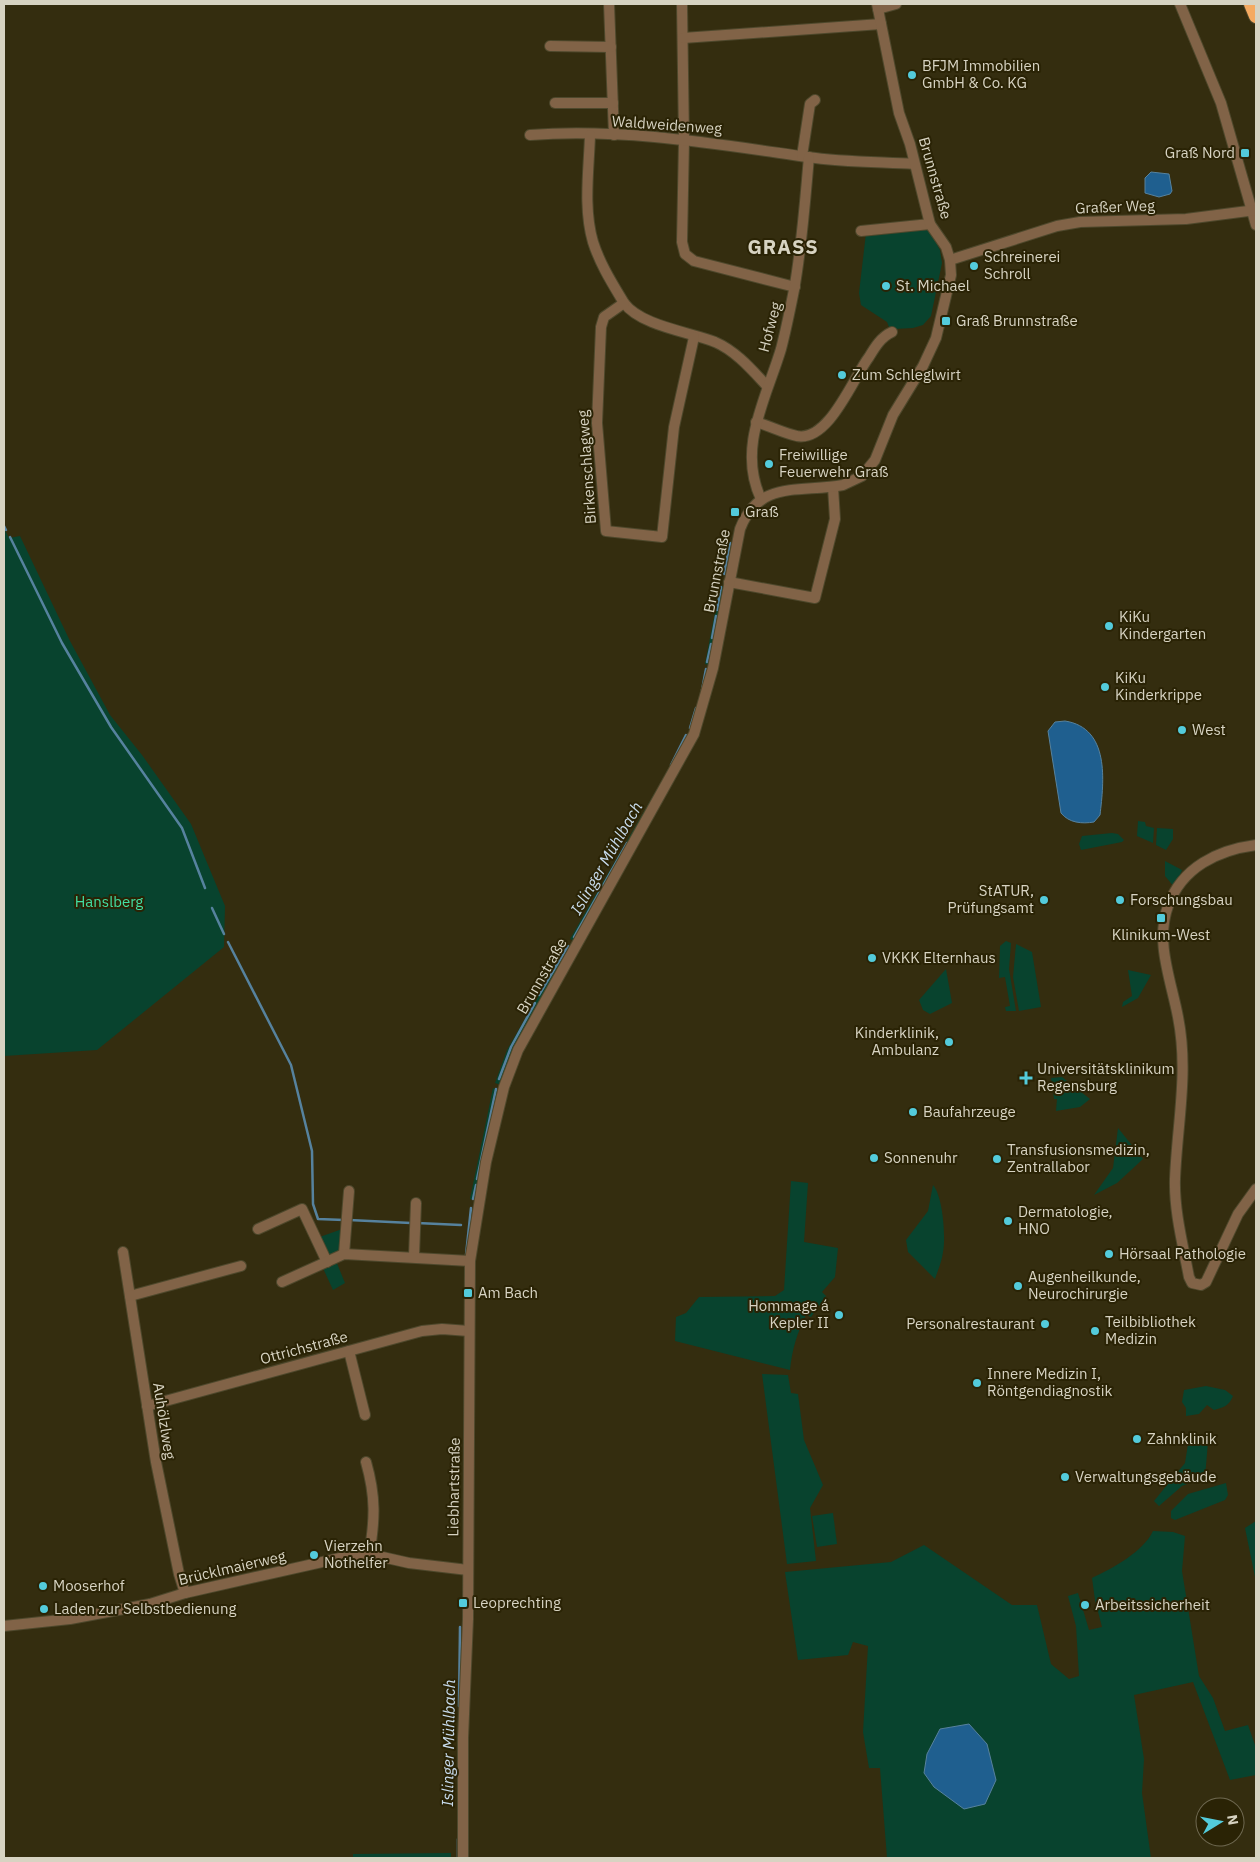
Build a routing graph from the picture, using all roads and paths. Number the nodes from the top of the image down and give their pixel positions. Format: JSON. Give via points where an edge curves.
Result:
{"nodes":[{"id":1,"x":609,"y":4,"type":"edge"},
{"id":2,"x":682,"y":4,"type":"edge"},
{"id":3,"x":896,"y":4,"type":"edge"},
{"id":4,"x":1180,"y":4,"type":"edge"},
{"id":5,"x":1251,"y":4,"type":"edge"},
{"id":6,"x":878,"y":6,"type":"edge"},
{"id":7,"x":1256,"y":16,"type":"edge"},
{"id":8,"x":881,"y":24,"type":"junction"},
{"id":9,"x":683,"y":38,"type":"junction"},
{"id":10,"x":550,"y":46,"type":"dead end"},
{"id":11,"x":611,"y":47,"type":"junction"},
{"id":12,"x":815,"y":100,"type":"dead end"},
{"id":13,"x":613,"y":102,"type":"junction"},
{"id":14,"x":555,"y":103,"type":"dead end"},
{"id":15,"x":530,"y":135,"type":"dead end"},
{"id":16,"x":590,"y":135,"type":"junction"},
{"id":17,"x":614,"y":136,"type":"junction"},
{"id":18,"x":684,"y":140,"type":"junction"},
{"id":19,"x":806,"y":157,"type":"junction"},
{"id":20,"x":914,"y":164,"type":"junction"},
{"id":21,"x":1254,"y":210,"type":"edge"},
{"id":22,"x":930,"y":224,"type":"junction"},
{"id":23,"x":1256,"y":225,"type":"edge"},
{"id":24,"x":861,"y":231,"type":"dead end"},
{"id":25,"x":950,"y":260,"type":"junction"},
{"id":26,"x":795,"y":288,"type":"junction"},
{"id":27,"x":624,"y":303,"type":"junction"},
{"id":28,"x":892,"y":332,"type":"dead end"},
{"id":29,"x":694,"y":336,"type":"junction"},
{"id":30,"x":768,"y":386,"type":"junction"},
{"id":31,"x":756,"y":422,"type":"junction"},
{"id":32,"x":833,"y":487,"type":"junction"},
{"id":33,"x":761,"y":499,"type":"junction"},
{"id":34,"x":729,"y":582,"type":"junction"},
{"id":35,"x":1256,"y":845,"type":"edge"},
{"id":36,"x":497,"y":1119,"type":"joint"},
{"id":37,"x":1256,"y":1189,"type":"edge"},
{"id":38,"x":348,"y":1191,"type":"dead end"},
{"id":39,"x":416,"y":1203,"type":"dead end"},
{"id":40,"x":258,"y":1229,"type":"dead end"},
{"id":41,"x":123,"y":1252,"type":"dead end"},
{"id":42,"x":344,"y":1254,"type":"junction"},
{"id":43,"x":414,"y":1256,"type":"junction"},
{"id":44,"x":467,"y":1260,"type":"junction"},
{"id":45,"x":327,"y":1262,"type":"junction"},
{"id":46,"x":241,"y":1266,"type":"dead end"},
{"id":47,"x":282,"y":1282,"type":"dead end"},
{"id":48,"x":130,"y":1296,"type":"junction"},
{"id":49,"x":470,"y":1331,"type":"junction"},
{"id":50,"x":349,"y":1351,"type":"junction"},
{"id":51,"x":147,"y":1406,"type":"junction"},
{"id":52,"x":366,"y":1415,"type":"dead end"},
{"id":53,"x":366,"y":1462,"type":"dead end"},
{"id":54,"x":369,"y":1555,"type":"junction"},
{"id":55,"x":468,"y":1570,"type":"junction"},
{"id":56,"x":185,"y":1593,"type":"junction"},
{"id":57,"x":4,"y":1626,"type":"edge"},
{"id":58,"x":463,"y":1858,"type":"edge"}],
"edges":[{"from":1,"to":11,"type":"street"},
{"from":2,"to":9,"type":"street"},
{"from":3,"to":6,"type":"street","name":"Brunnstraße"},
{"from":4,"to":21,"type":"street","via":[[1221,103]]},
{"from":5,"to":7,"type":"highway"},
{"from":6,"to":8,"type":"street","name":"Brunnstraße"},
{"from":8,"to":9,"type":"street"},
{"from":8,"to":20,"type":"street","name":"Brunnstraße","via":[[897,104]]},
{"from":9,"to":18,"type":"street"},
{"from":10,"to":11,"type":"street"},
{"from":11,"to":13,"type":"street"},
{"from":12,"to":19,"type":"street","via":[[810,104]]},
{"from":13,"to":14,"type":"street"},
{"from":13,"to":17,"type":"street"},
{"from":15,"to":16,"type":"street","name":"Waldweidenweg"},
{"from":16,"to":17,"type":"street","name":"Waldweidenweg"},
{"from":16,"to":27,"type":"street","via":[[588,202],[593,240],[600,261]]},
{"from":17,"to":18,"type":"street","name":"Waldweidenweg"},
{"from":18,"to":19,"type":"street","name":"Waldweidenweg"},
{"from":18,"to":26,"type":"street","via":[[682,242],[685,254],[694,260]]},
{"from":19,"to":20,"type":"street","name":"Waldweidenweg"},
{"from":19,"to":26,"type":"street","name":"Hofweg"},
{"from":20,"to":22,"type":"street","name":"Brunnstraße"},
{"from":21,"to":23,"type":"street"},
{"from":21,"to":25,"type":"street","name":"Graßer Weg","via":[[1186,219],[1080,222],[1057,226]]},
{"from":22,"to":24,"type":"street"},
{"from":22,"to":25,"type":"street","name":"Brunnstraße","via":[[946,246]]},
{"from":25,"to":32,"type":"street","name":"Brunnstraße","via":[[950,275],[936,338],[893,415],[876,460],[854,481]]},
{"from":26,"to":30,"type":"street","name":"Hofweg"},
{"from":27,"to":29,"type":"street","via":[[642,316]]},
{"from":27,"to":29,"type":"street","name":"Birkenschlagweg","via":[[604,317],[601,327],[597,424],[606,531],[662,537],[674,427]]},
{"from":28,"to":31,"type":"street","via":[[882,339],[856,373],[834,413],[818,431],[798,436]]},
{"from":29,"to":30,"type":"street","via":[[715,342],[730,351]]},
{"from":30,"to":31,"type":"street","name":"Hofweg"},
{"from":31,"to":33,"type":"street","name":"Hofweg","via":[[751,449],[752,477]]},
{"from":32,"to":33,"type":"street","name":"Brunnstraße","via":[[783,490]]},
{"from":32,"to":34,"type":"street","via":[[835,518],[815,598]]},
{"from":33,"to":34,"type":"street","name":"Brunnstraße","via":[[748,512],[740,529]]},
{"from":34,"to":36,"type":"street","name":"Brunnstraße","via":[[713,668],[694,734],[518,1050]]},
{"from":35,"to":37,"type":"street","via":[[1218,853],[1192,870],[1171,898],[1163,927],[1164,953],[1183,1053],[1176,1196],[1187,1270],[1192,1283],[1201,1285],[1206,1282],[1238,1214]]},
{"from":36,"to":44,"type":"street","name":"Liebhartstraße"},
{"from":38,"to":42,"type":"street"},
{"from":39,"to":43,"type":"street"},
{"from":40,"to":45,"type":"street","via":[[302,1208]]},
{"from":41,"to":48,"type":"street","name":"Auhölzlweg"},
{"from":42,"to":43,"type":"street"},
{"from":42,"to":45,"type":"street"},
{"from":43,"to":44,"type":"street"},
{"from":44,"to":49,"type":"street","name":"Liebhartstraße"},
{"from":45,"to":47,"type":"street"},
{"from":46,"to":48,"type":"street"},
{"from":48,"to":51,"type":"street","name":"Auhölzlweg"},
{"from":49,"to":50,"type":"street","name":"Ottrichstraße","via":[[422,1330]]},
{"from":49,"to":55,"type":"street","name":"Liebhartstraße"},
{"from":50,"to":51,"type":"street","name":"Ottrichstraße"},
{"from":50,"to":52,"type":"street"},
{"from":51,"to":56,"type":"street","name":"Auhölzlweg"},
{"from":53,"to":54,"type":"street","via":[[374,1497]]},
{"from":54,"to":55,"type":"street","name":"Brücklmaierweg"},
{"from":54,"to":56,"type":"street","name":"Brücklmaierweg","via":[[340,1558]]},
{"from":55,"to":58,"type":"street","name":"Liebhartstraße"},
{"from":56,"to":57,"type":"street","name":"Brücklmaierweg","via":[[150,1604],[70,1619]]}]}
